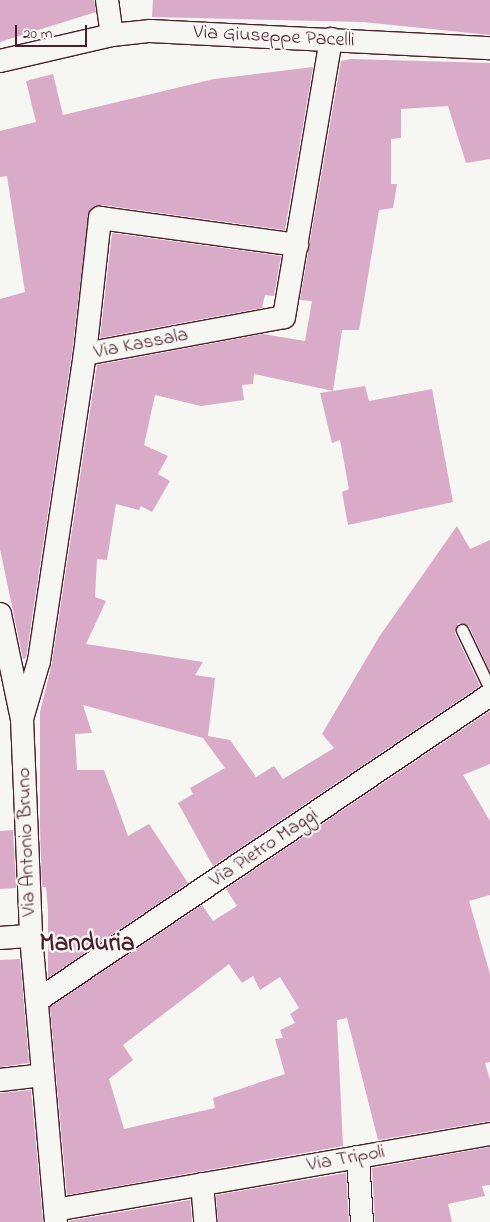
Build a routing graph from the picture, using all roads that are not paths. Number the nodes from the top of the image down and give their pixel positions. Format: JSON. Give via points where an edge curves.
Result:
{"nodes":[{"id":1,"x":107,"y":0,"type":"edge"},
{"id":2,"x":112,"y":35,"type":"junction"},
{"id":3,"x":331,"y":39,"type":"junction"},
{"id":4,"x":490,"y":48,"type":"edge"},
{"id":5,"x":0,"y":61,"type":"edge"},
{"id":6,"x":297,"y":245,"type":"junction"},
{"id":7,"x":85,"y":354,"type":"junction"},
{"id":8,"x":0,"y":614,"type":"edge"},
{"id":9,"x":462,"y":630,"type":"dead end"},
{"id":10,"x":490,"y":689,"type":"edge"},
{"id":11,"x":490,"y":695,"type":"edge"},
{"id":12,"x":22,"y":719,"type":"junction"},
{"id":13,"x":31,"y":936,"type":"junction"},
{"id":14,"x":0,"y":938,"type":"edge"},
{"id":15,"x":38,"y":1000,"type":"junction"},
{"id":16,"x":43,"y":1075,"type":"junction"},
{"id":17,"x":0,"y":1080,"type":"edge"},
{"id":18,"x":490,"y":1134,"type":"edge"},
{"id":19,"x":358,"y":1157,"type":"junction"},
{"id":20,"x":202,"y":1184,"type":"junction"},
{"id":21,"x":56,"y":1216,"type":"edge"},
{"id":22,"x":205,"y":1222,"type":"edge"},
{"id":23,"x":362,"y":1222,"type":"edge"}],
"edges":[{"from":1,"to":2,"type":"street"},
{"from":2,"to":3,"type":"street","name":"Via Giuseppe Pacelli","via":[[151,31]]},
{"from":2,"to":5,"type":"street","name":"Via Giuseppe Pacelli"},
{"from":3,"to":4,"type":"street","name":"Via Giuseppe Pacelli"},
{"from":3,"to":6,"type":"street","name":"Via Kassala"},
{"from":6,"to":7,"type":"street","name":"Via Kassala","via":[[284,317]]},
{"from":6,"to":7,"type":"street","via":[[100,218]]},
{"from":7,"to":12,"type":"street","name":"Via Kassala","via":[[40,661]]},
{"from":8,"to":12,"type":"street","name":"Via Antonio Bruno"},
{"from":9,"to":10,"type":"lane"},
{"from":11,"to":15,"type":"street","name":"Via Pietro Maggi"},
{"from":12,"to":13,"type":"street","name":"Via Antonio Bruno"},
{"from":13,"to":14,"type":"street"},
{"from":13,"to":15,"type":"street","name":"Via Antonio Bruno"},
{"from":15,"to":16,"type":"street","name":"Via Antonio Bruno"},
{"from":16,"to":17,"type":"street"},
{"from":16,"to":21,"type":"street","name":"Via Antonio Bruno"},
{"from":18,"to":19,"type":"street","name":"Via Tripoli"},
{"from":19,"to":20,"type":"street","name":"Via Tripoli"},
{"from":19,"to":23,"type":"street"},
{"from":20,"to":21,"type":"street","name":"Via Tripoli"},
{"from":20,"to":22,"type":"street"}]}
